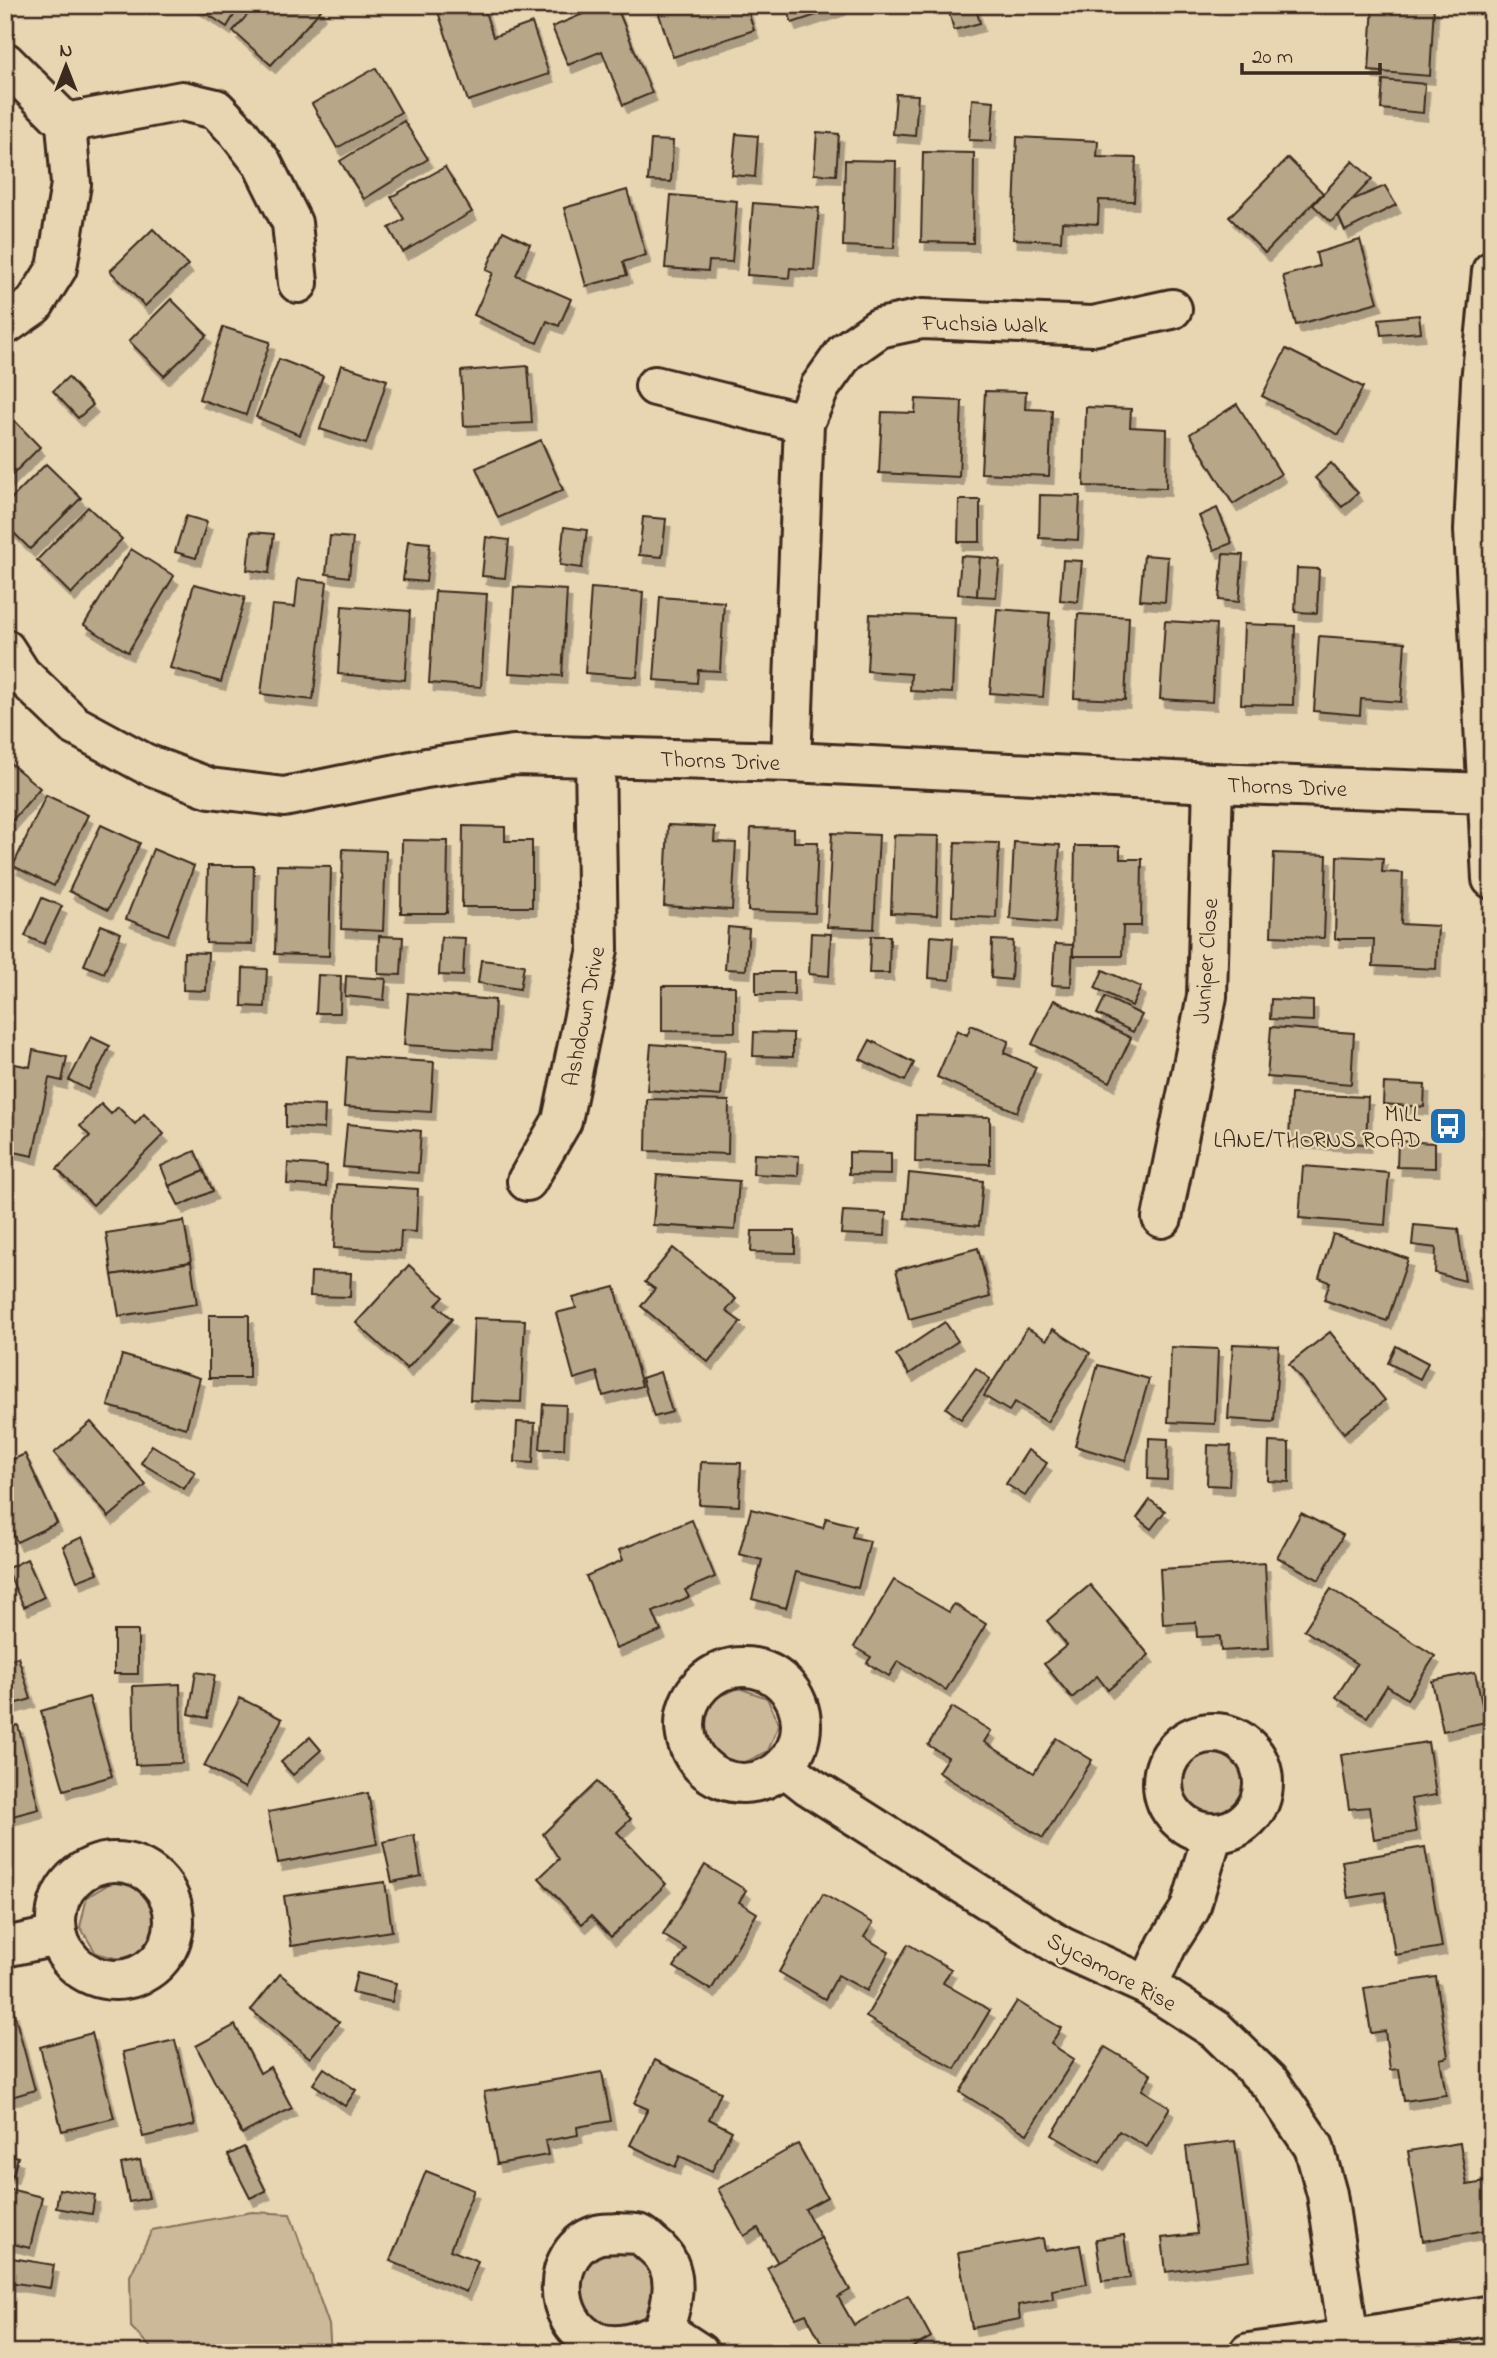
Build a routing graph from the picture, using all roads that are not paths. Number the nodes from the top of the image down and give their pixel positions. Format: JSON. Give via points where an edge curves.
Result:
{"nodes":[{"id":1,"x":5,"y":62,"type":"edge"},
{"id":2,"x":66,"y":123,"type":"junction"},
{"id":3,"x":1492,"y":271,"type":"edge"},
{"id":4,"x":298,"y":283,"type":"dead end"},
{"id":5,"x":1172,"y":309,"type":"dead end"},
{"id":6,"x":5,"y":325,"type":"edge"},
{"id":7,"x":1486,"y":383,"type":"edge"},
{"id":8,"x":655,"y":386,"type":"dead end"},
{"id":9,"x":804,"y":423,"type":"junction"},
{"id":10,"x":5,"y":649,"type":"edge"},
{"id":11,"x":595,"y":756,"type":"junction"},
{"id":12,"x":792,"y":761,"type":"junction"},
{"id":13,"x":1213,"y":783,"type":"junction"},
{"id":14,"x":1487,"y":793,"type":"junction"},
{"id":15,"x":1492,"y":879,"type":"edge"},
{"id":16,"x":527,"y":1181,"type":"dead end"},
{"id":17,"x":1162,"y":1218,"type":"dead end"},
{"id":18,"x":785,"y":1767,"type":"dead end"},
{"id":19,"x":1213,"y":1833,"type":"dead end"},
{"id":20,"x":57,"y":1936,"type":"dead end"},
{"id":21,"x":5,"y":1947,"type":"edge"},
{"id":22,"x":1148,"y":1986,"type":"junction"},
{"id":23,"x":1492,"y":2315,"type":"edge"},
{"id":24,"x":662,"y":2333,"type":"dead end"},
{"id":25,"x":1349,"y":2339,"type":"junction"},
{"id":26,"x":699,"y":2353,"type":"edge"},
{"id":27,"x":1250,"y":2353,"type":"edge"}],
"edges":[{"from":1,"to":2,"type":"street"},
{"from":2,"to":4,"type":"street","via":[[182,101],[216,109],[262,163],[292,223]]},
{"from":2,"to":6,"type":"street","via":[[71,184],[57,268],[34,305]]},
{"from":3,"to":7,"type":"street"},
{"from":5,"to":9,"type":"street","name":"Fuchsia Walk","via":[[1093,326],[922,318],[879,328],[845,352],[820,387]]},
{"from":7,"to":14,"type":"street","via":[[1474,530]]},
{"from":8,"to":9,"type":"street"},
{"from":9,"to":12,"type":"street","name":"Fuchsia Walk"},
{"from":10,"to":11,"type":"street","name":"Thorns Drive","via":[[21,674],[74,724],[144,763],[209,788],[284,797],[513,755]]},
{"from":11,"to":12,"type":"street","name":"Thorns Drive"},
{"from":11,"to":16,"type":"street","name":"Ashdown Drive","via":[[598,949],[562,1121]]},
{"from":12,"to":13,"type":"street","name":"Thorns Drive"},
{"from":13,"to":14,"type":"street","name":"Thorns Drive"},
{"from":13,"to":17,"type":"street","name":"Juniper Close","via":[[1208,996]]},
{"from":14,"to":15,"type":"street"},
{"from":18,"to":22,"type":"street","name":"Sycamore Rise","via":[[1062,1947]]},
{"from":19,"to":22,"type":"street","via":[[1191,1909]]},
{"from":20,"to":21,"type":"street"},
{"from":22,"to":25,"type":"street","name":"Sycamore Rise","via":[[1216,2030],[1271,2084],[1314,2147],[1327,2194]]},
{"from":23,"to":25,"type":"street"},
{"from":24,"to":26,"type":"street"},
{"from":25,"to":27,"type":"street"}]}
